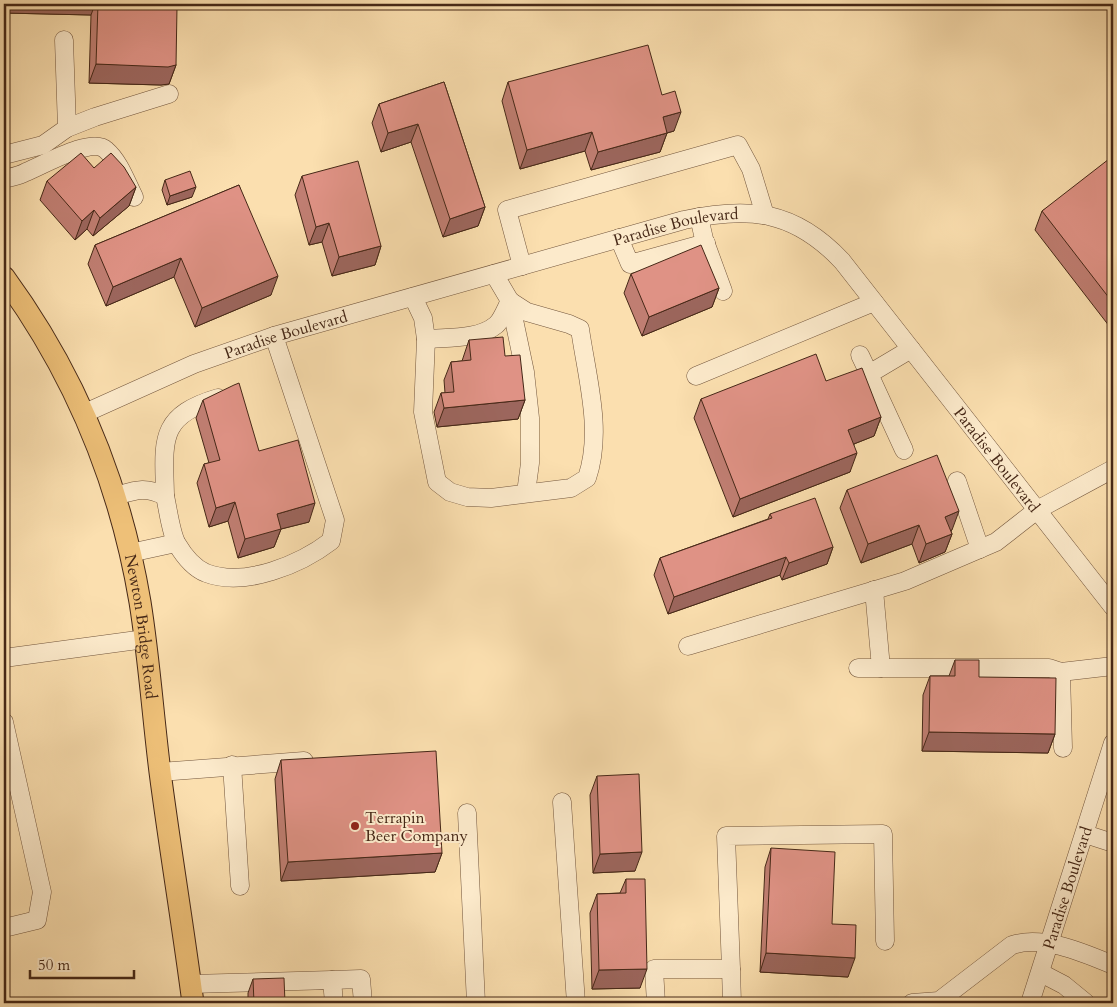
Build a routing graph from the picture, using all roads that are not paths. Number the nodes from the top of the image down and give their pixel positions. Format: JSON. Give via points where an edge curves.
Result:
{"nodes":[{"id":1,"x":64,"y":40,"type":"dead end"},
{"id":2,"x":169,"y":94,"type":"dead end"},
{"id":3,"x":67,"y":128,"type":"junction"},
{"id":4,"x":4,"y":156,"type":"edge"},
{"id":5,"x":4,"y":179,"type":"edge"},
{"id":6,"x":134,"y":197,"type":"edge"},
{"id":7,"x":765,"y":215,"type":"junction"},
{"id":8,"x":699,"y":216,"type":"junction"},
{"id":9,"x":619,"y":238,"type":"junction"},
{"id":10,"x":706,"y":243,"type":"junction"},
{"id":11,"x":522,"y":266,"type":"junction"},
{"id":12,"x":494,"y":274,"type":"junction"},
{"id":13,"x":5,"y":281,"type":"edge"},
{"id":14,"x":723,"y":290,"type":"dead end"},
{"id":15,"x":413,"y":297,"type":"junction"},
{"id":16,"x":510,"y":301,"type":"junction"},
{"id":17,"x":874,"y":302,"type":"junction"},
{"id":18,"x":274,"y":336,"type":"junction"},
{"id":19,"x":426,"y":339,"type":"junction"},
{"id":20,"x":911,"y":349,"type":"junction"},
{"id":21,"x":860,"y":355,"type":"dead end"},
{"id":22,"x":869,"y":374,"type":"junction"},
{"id":23,"x":696,"y":376,"type":"dead end"},
{"id":24,"x":218,"y":398,"type":"edge"},
{"id":25,"x":85,"y":413,"type":"junction"},
{"id":26,"x":904,"y":450,"type":"dead end"},
{"id":27,"x":1113,"y":469,"type":"edge"},
{"id":28,"x":958,"y":481,"type":"dead end"},
{"id":29,"x":526,"y":493,"type":"junction"},
{"id":30,"x":116,"y":496,"type":"junction"},
{"id":31,"x":165,"y":496,"type":"junction"},
{"id":32,"x":1037,"y":510,"type":"junction"},
{"id":33,"x":176,"y":543,"type":"junction"},
{"id":34,"x":980,"y":549,"type":"junction"},
{"id":35,"x":130,"y":553,"type":"junction"},
{"id":36,"x":874,"y":590,"type":"junction"},
{"id":37,"x":1113,"y":606,"type":"edge"},
{"id":38,"x":145,"y":639,"type":"junction"},
{"id":39,"x":688,"y":646,"type":"dead end"},
{"id":40,"x":4,"y":658,"type":"edge"},
{"id":41,"x":1113,"y":666,"type":"edge"},
{"id":42,"x":858,"y":668,"type":"dead end"},
{"id":43,"x":882,"y":668,"type":"junction"},
{"id":44,"x":1061,"y":672,"type":"junction"},
{"id":45,"x":4,"y":722,"type":"edge"},
{"id":46,"x":1063,"y":748,"type":"dead end"},
{"id":47,"x":1112,"y":749,"type":"edge"},
{"id":48,"x":320,"y":760,"type":"edge"},
{"id":49,"x":232,"y":766,"type":"junction"},
{"id":50,"x":160,"y":772,"type":"junction"},
{"id":51,"x":562,"y":802,"type":"dead end"},
{"id":52,"x":467,"y":814,"type":"dead end"},
{"id":53,"x":1085,"y":834,"type":"junction"},
{"id":54,"x":1113,"y":843,"type":"edge"},
{"id":55,"x":240,"y":886,"type":"dead end"},
{"id":56,"x":4,"y":928,"type":"edge"},
{"id":57,"x":885,"y":940,"type":"dead end"},
{"id":58,"x":1050,"y":945,"type":"junction"},
{"id":59,"x":1113,"y":965,"type":"edge"},
{"id":60,"x":731,"y":969,"type":"junction"},
{"id":61,"x":1041,"y":973,"type":"junction"},
{"id":62,"x":332,"y":980,"type":"junction"},
{"id":63,"x":192,"y":994,"type":"edge"},
{"id":64,"x":334,"y":1003,"type":"edge"},
{"id":65,"x":363,"y":1003,"type":"edge"},
{"id":66,"x":476,"y":1003,"type":"edge"},
{"id":67,"x":576,"y":1003,"type":"edge"},
{"id":68,"x":656,"y":1003,"type":"edge"},
{"id":69,"x":732,"y":1003,"type":"edge"},
{"id":70,"x":912,"y":1003,"type":"edge"},
{"id":71,"x":1030,"y":1003,"type":"edge"},
{"id":72,"x":1086,"y":1003,"type":"edge"}],
"edges":[{"from":1,"to":3,"type":"street"},
{"from":2,"to":3,"type":"street","via":[[95,116]]},
{"from":3,"to":4,"type":"street","via":[[43,145]]},
{"from":5,"to":6,"type":"street","via":[[24,174],[72,150],[96,146],[105,148],[116,162]]},
{"from":7,"to":8,"type":"street","name":"Paradise Boulevard","via":[[746,212]]},
{"from":7,"to":11,"type":"street","via":[[751,170],[738,145],[507,210]]},
{"from":7,"to":17,"type":"street","name":"Paradise Boulevard","via":[[800,226],[823,241]]},
{"from":8,"to":9,"type":"street","name":"Paradise Boulevard"},
{"from":8,"to":10,"type":"street"},
{"from":9,"to":10,"type":"street","via":[[630,264]]},
{"from":9,"to":11,"type":"street","name":"Paradise Boulevard"},
{"from":10,"to":14,"type":"street"},
{"from":11,"to":12,"type":"street","name":"Paradise Boulevard"},
{"from":12,"to":15,"type":"street","name":"Paradise Boulevard"},
{"from":12,"to":16,"type":"street"},
{"from":13,"to":25,"type":"main road","name":"Newton Bridge Road","via":[[57,357]]},
{"from":15,"to":18,"type":"street","name":"Paradise Boulevard"},
{"from":15,"to":19,"type":"street","via":[[423,318]]},
{"from":16,"to":19,"type":"street","via":[[498,324],[490,329],[470,336]]},
{"from":16,"to":29,"type":"street","via":[[530,418]]},
{"from":16,"to":29,"type":"street","via":[[526,312],[580,329],[595,437],[587,478],[571,488]]},
{"from":17,"to":20,"type":"street","name":"Paradise Boulevard"},
{"from":17,"to":23,"type":"street"},
{"from":18,"to":25,"type":"street","name":"Paradise Boulevard","via":[[194,364]]},
{"from":18,"to":33,"type":"street","via":[[335,520],[331,541],[286,568],[237,578],[207,574],[193,566]]},
{"from":19,"to":29,"type":"street","via":[[424,412],[437,482],[450,492],[467,497],[490,498]]},
{"from":20,"to":22,"type":"street"},
{"from":20,"to":32,"type":"street","name":"Paradise Boulevard"},
{"from":21,"to":22,"type":"street"},
{"from":22,"to":26,"type":"street"},
{"from":24,"to":31,"type":"street","via":[[198,404],[175,419],[166,436]]},
{"from":25,"to":30,"type":"main road","name":"Newton Bridge Road"},
{"from":27,"to":32,"type":"street"},
{"from":28,"to":34,"type":"street"},
{"from":30,"to":31,"type":"street","via":[[151,489]]},
{"from":30,"to":35,"type":"main road","name":"Newton Bridge Road"},
{"from":31,"to":33,"type":"street"},
{"from":32,"to":34,"type":"street","via":[[996,542]]},
{"from":32,"to":37,"type":"street","name":"Paradise Boulevard"},
{"from":33,"to":35,"type":"street"},
{"from":34,"to":36,"type":"street","via":[[905,581]]},
{"from":35,"to":38,"type":"main road","name":"Newton Bridge Road"},
{"from":36,"to":39,"type":"street"},
{"from":36,"to":43,"type":"street"},
{"from":38,"to":40,"type":"street"},
{"from":38,"to":50,"type":"main road","name":"Newton Bridge Road"},
{"from":41,"to":44,"type":"street"},
{"from":42,"to":43,"type":"street"},
{"from":43,"to":44,"type":"street","via":[[1049,668]]},
{"from":44,"to":46,"type":"street"},
{"from":45,"to":56,"type":"street","via":[[42,892],[36,920]]},
{"from":47,"to":53,"type":"street","name":"Paradise Boulevard"},
{"from":48,"to":49,"type":"street"},
{"from":49,"to":50,"type":"street"},
{"from":49,"to":55,"type":"street"},
{"from":50,"to":63,"type":"main road","name":"Newton Bridge Road"},
{"from":51,"to":67,"type":"street"},
{"from":52,"to":66,"type":"street"},
{"from":53,"to":54,"type":"street"},
{"from":53,"to":58,"type":"street","name":"Paradise Boulevard"},
{"from":57,"to":60,"type":"street","via":[[884,834],[726,836]]},
{"from":58,"to":59,"type":"street","via":[[1084,953]]},
{"from":58,"to":61,"type":"street","name":"Paradise Boulevard"},
{"from":58,"to":70,"type":"street","via":[[1025,941],[1012,945],[939,1001]]},
{"from":60,"to":68,"type":"street","via":[[654,969]]},
{"from":60,"to":69,"type":"street"},
{"from":61,"to":71,"type":"street","name":"Paradise Boulevard"},
{"from":61,"to":72,"type":"street","via":[[1064,985]]},
{"from":62,"to":63,"type":"street"},
{"from":62,"to":64,"type":"street"},
{"from":62,"to":65,"type":"street","via":[[361,979]]}]}
